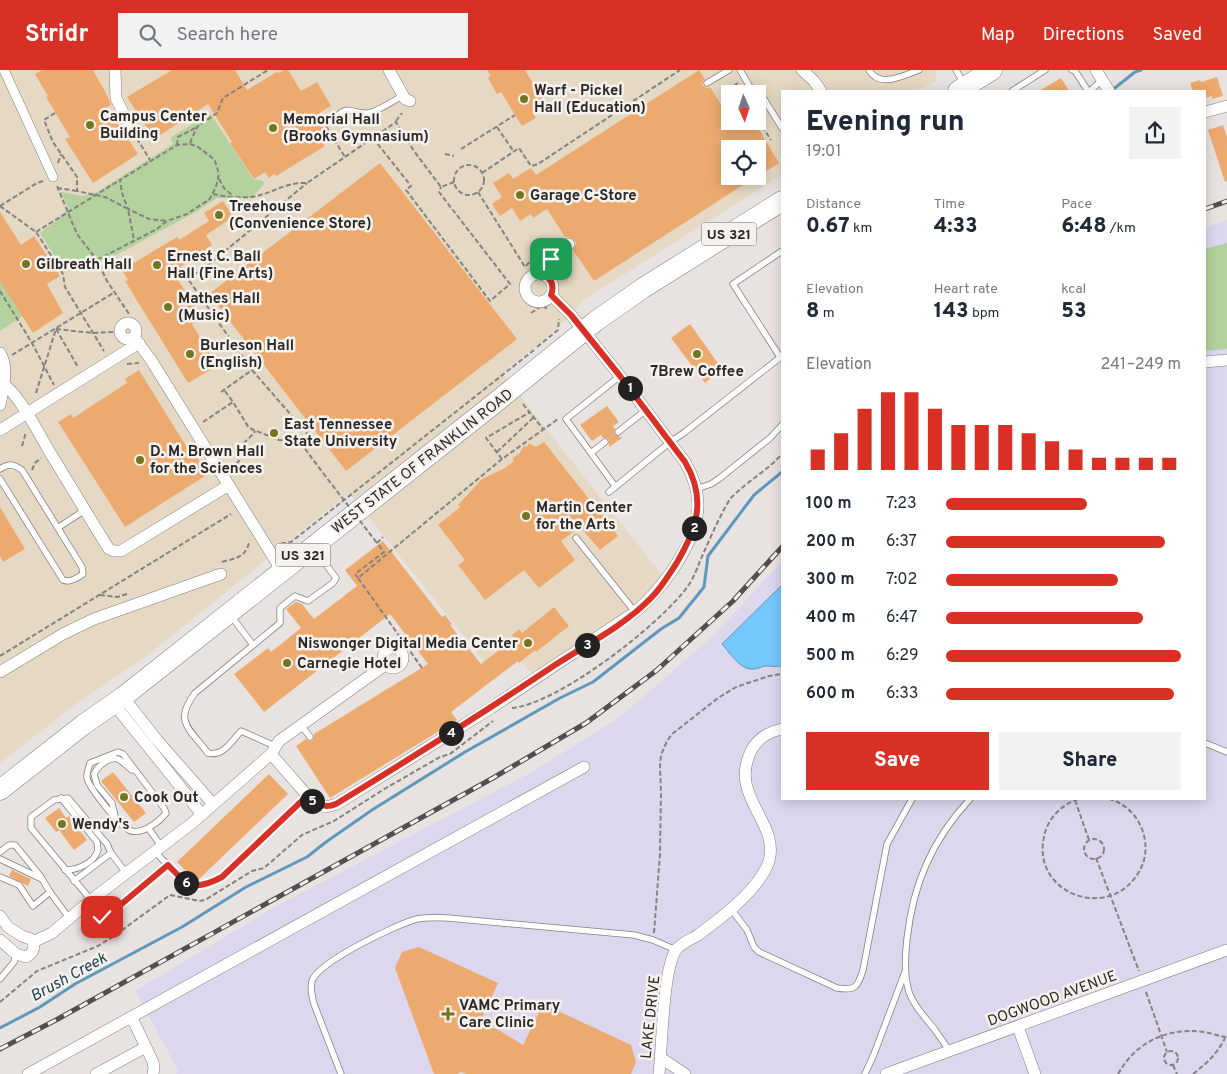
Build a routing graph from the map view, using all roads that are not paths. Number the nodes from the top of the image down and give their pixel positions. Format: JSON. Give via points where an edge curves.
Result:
{"nodes":[{"id":1,"x":4,"y":70,"type":"edge"},
{"id":2,"x":115,"y":70,"type":"edge"},
{"id":3,"x":389,"y":70,"type":"edge"},
{"id":4,"x":729,"y":70,"type":"edge"},
{"id":5,"x":740,"y":70,"type":"edge"},
{"id":6,"x":802,"y":70,"type":"edge"},
{"id":7,"x":869,"y":70,"type":"edge"},
{"id":8,"x":920,"y":70,"type":"edge"},
{"id":9,"x":992,"y":70,"type":"edge"},
{"id":10,"x":1045,"y":70,"type":"edge"},
{"id":11,"x":1072,"y":70,"type":"edge"},
{"id":12,"x":814,"y":75,"type":"edge"},
{"id":13,"x":1104,"y":82,"type":"edge"},
{"id":14,"x":707,"y":83,"type":"dead end"},
{"id":15,"x":749,"y":85,"type":"edge"},
{"id":16,"x":964,"y":85,"type":"edge"},
{"id":17,"x":821,"y":90,"type":"edge"},
{"id":18,"x":1014,"y":90,"type":"edge"},
{"id":19,"x":1088,"y":90,"type":"edge"},
{"id":20,"x":1091,"y":90,"type":"edge"},
{"id":21,"x":407,"y":98,"type":"joint"},
{"id":22,"x":766,"y":102,"type":"edge"},
{"id":23,"x":1227,"y":106,"type":"edge"},
{"id":24,"x":1206,"y":112,"type":"edge"},
{"id":25,"x":336,"y":118,"type":"dead end"},
{"id":26,"x":128,"y":123,"type":"dead end"},
{"id":27,"x":781,"y":126,"type":"edge"},
{"id":28,"x":53,"y":177,"type":"road end"},
{"id":29,"x":781,"y":202,"type":"edge"},
{"id":30,"x":569,"y":244,"type":"dead end"},
{"id":31,"x":781,"y":253,"type":"edge"},
{"id":32,"x":546,"y":276,"type":"junction"},
{"id":33,"x":551,"y":295,"type":"junction"},
{"id":34,"x":584,"y":331,"type":"junction"},
{"id":35,"x":2,"y":355,"type":"edge"},
{"id":36,"x":781,"y":356,"type":"edge"},
{"id":37,"x":1227,"y":360,"type":"edge"},
{"id":38,"x":1206,"y":362,"type":"edge"},
{"id":39,"x":620,"y":376,"type":"junction"},
{"id":40,"x":4,"y":385,"type":"junction"},
{"id":41,"x":0,"y":405,"type":"edge"},
{"id":42,"x":646,"y":410,"type":"junction"},
{"id":43,"x":28,"y":414,"type":"junction"},
{"id":44,"x":781,"y":426,"type":"edge"},
{"id":45,"x":0,"y":430,"type":"edge"},
{"id":46,"x":618,"y":432,"type":"dead end"},
{"id":47,"x":605,"y":442,"type":"dead end"},
{"id":48,"x":669,"y":442,"type":"junction"},
{"id":49,"x":592,"y":452,"type":"junction"},
{"id":50,"x":0,"y":469,"type":"edge"},
{"id":51,"x":0,"y":479,"type":"edge"},
{"id":52,"x":229,"y":485,"type":"junction"},
{"id":53,"x":615,"y":486,"type":"junction"},
{"id":54,"x":696,"y":488,"type":"junction"},
{"id":55,"x":608,"y":492,"type":"dead end"},
{"id":56,"x":84,"y":510,"type":"junction"},
{"id":57,"x":58,"y":527,"type":"junction"},
{"id":58,"x":576,"y":538,"type":"dead end"},
{"id":59,"x":313,"y":547,"type":"junction"},
{"id":60,"x":219,"y":569,"type":"road end"},
{"id":61,"x":282,"y":571,"type":"junction"},
{"id":62,"x":635,"y":612,"type":"junction"},
{"id":63,"x":229,"y":613,"type":"junction"},
{"id":64,"x":253,"y":645,"type":"junction"},
{"id":65,"x":385,"y":665,"type":"dead end"},
{"id":66,"x":0,"y":672,"type":"edge"},
{"id":67,"x":119,"y":700,"type":"junction"},
{"id":68,"x":301,"y":725,"type":"junction"},
{"id":69,"x":781,"y":729,"type":"edge"},
{"id":70,"x":310,"y":737,"type":"dead end"},
{"id":71,"x":1206,"y":743,"type":"edge"},
{"id":72,"x":273,"y":750,"type":"junction"},
{"id":73,"x":1227,"y":752,"type":"edge"},
{"id":74,"x":584,"y":767,"type":"dead end"},
{"id":75,"x":0,"y":790,"type":"edge"},
{"id":76,"x":307,"y":796,"type":"junction"},
{"id":77,"x":62,"y":798,"type":"junction"},
{"id":78,"x":911,"y":800,"type":"edge"},
{"id":79,"x":969,"y":800,"type":"edge"},
{"id":80,"x":213,"y":804,"type":"junction"},
{"id":81,"x":201,"y":814,"type":"junction"},
{"id":82,"x":149,"y":829,"type":"junction"},
{"id":83,"x":158,"y":849,"type":"junction"},
{"id":84,"x":0,"y":852,"type":"edge"},
{"id":85,"x":110,"y":853,"type":"junction"},
{"id":86,"x":0,"y":859,"type":"edge"},
{"id":87,"x":168,"y":865,"type":"junction"},
{"id":88,"x":65,"y":870,"type":"junction"},
{"id":89,"x":126,"y":873,"type":"junction"},
{"id":90,"x":0,"y":877,"type":"edge"},
{"id":91,"x":42,"y":879,"type":"junction"},
{"id":92,"x":74,"y":881,"type":"junction"},
{"id":93,"x":50,"y":892,"type":"junction"},
{"id":94,"x":90,"y":901,"type":"junction"},
{"id":95,"x":731,"y":909,"type":"junction"},
{"id":96,"x":0,"y":916,"type":"edge"},
{"id":97,"x":69,"y":918,"type":"junction"},
{"id":98,"x":22,"y":936,"type":"junction"},
{"id":99,"x":0,"y":940,"type":"edge"},
{"id":100,"x":33,"y":942,"type":"junction"},
{"id":101,"x":676,"y":950,"type":"junction"},
{"id":102,"x":1227,"y":950,"type":"edge"},
{"id":103,"x":15,"y":953,"type":"junction"},
{"id":104,"x":905,"y":970,"type":"junction"},
{"id":105,"x":0,"y":979,"type":"edge"},
{"id":106,"x":132,"y":1018,"type":"junction"},
{"id":107,"x":1018,"y":1027,"type":"junction"},
{"id":108,"x":146,"y":1047,"type":"junction"},
{"id":109,"x":950,"y":1052,"type":"junction"},
{"id":110,"x":661,"y":1058,"type":"junction"},
{"id":111,"x":28,"y":1074,"type":"edge"},
{"id":112,"x":96,"y":1074,"type":"edge"},
{"id":113,"x":153,"y":1074,"type":"edge"},
{"id":114,"x":341,"y":1074,"type":"edge"},
{"id":115,"x":659,"y":1074,"type":"edge"},
{"id":116,"x":684,"y":1074,"type":"edge"},
{"id":117,"x":865,"y":1074,"type":"edge"},
{"id":118,"x":886,"y":1074,"type":"edge"},
{"id":119,"x":1035,"y":1074,"type":"edge"}],
"edges":[{"from":1,"to":28,"type":"street"},
{"from":2,"to":26,"type":"street","via":[[116,98]]},
{"from":3,"to":21,"type":"street"},
{"from":4,"to":14,"type":"lane"},
{"from":5,"to":15,"type":"lane"},
{"from":6,"to":12,"type":"street"},
{"from":7,"to":8,"type":"lane","via":[[875,77],[887,80]]},
{"from":9,"to":16,"type":"highway"},
{"from":10,"to":18,"type":"lane"},
{"from":11,"to":19,"type":"lane"},
{"from":12,"to":17,"type":"street"},
{"from":13,"to":20,"type":"lane"},
{"from":21,"to":25,"type":"lane","via":[[370,113],[347,110]]},
{"from":22,"to":27,"type":"lane"},
{"from":23,"to":24,"type":"street"},
{"from":29,"to":34,"type":"highway","name":"WEST STATE OF FRANKLIN ROAD","number":"US 321","via":[[643,288]]},
{"from":30,"to":32,"type":"street","via":[[551,259]]},
{"from":31,"to":36,"type":"lane","via":[[733,284]]},
{"from":32,"to":33,"type":"street","via":[[552,282]]},
{"from":32,"to":33,"type":"street","via":[[537,274],[529,278],[525,291],[530,299],[539,302]]},
{"from":33,"to":34,"type":"street"},
{"from":34,"to":39,"type":"street"},
{"from":34,"to":59,"type":"highway","name":"WEST STATE OF FRANKLIN ROAD","number":"US 321"},
{"from":35,"to":40,"type":"street"},
{"from":36,"to":48,"type":"lane"},
{"from":37,"to":38,"type":"street"},
{"from":39,"to":42,"type":"street"},
{"from":39,"to":49,"type":"lane","via":[[566,419]]},
{"from":40,"to":41,"type":"street"},
{"from":40,"to":43,"type":"street","via":[[10,388]]},
{"from":42,"to":46,"type":"lane"},
{"from":42,"to":48,"type":"street"},
{"from":43,"to":45,"type":"street"},
{"from":43,"to":52,"type":"street","via":[[136,336]]},
{"from":43,"to":56,"type":"street"},
{"from":44,"to":54,"type":"lane","via":[[720,478]]},
{"from":47,"to":49,"type":"lane"},
{"from":48,"to":53,"type":"lane"},
{"from":48,"to":54,"type":"street","via":[[685,462]]},
{"from":49,"to":53,"type":"lane"},
{"from":50,"to":57,"type":"lane","via":[[14,465],[22,470]]},
{"from":51,"to":57,"type":"lane","via":[[63,580],[75,579],[83,574],[82,567]]},
{"from":52,"to":56,"type":"street","via":[[121,551],[109,549]]},
{"from":52,"to":61,"type":"street"},
{"from":53,"to":55,"type":"lane"},
{"from":54,"to":62,"type":"street","via":[[698,507],[690,537],[666,580]]},
{"from":56,"to":57,"type":"lane"},
{"from":58,"to":62,"type":"lane"},
{"from":59,"to":61,"type":"highway","name":"WEST STATE OF FRANKLIN ROAD","number":"US 321"},
{"from":59,"to":64,"type":"lane","via":[[336,578],[333,583],[308,601],[295,596],[280,608],[280,623]]},
{"from":60,"to":66,"type":"street","via":[[94,619]]},
{"from":61,"to":63,"type":"highway","name":"WEST STATE OF FRANKLIN ROAD","number":"US 321"},
{"from":62,"to":76,"type":"street","via":[[491,708],[336,804],[326,807]]},
{"from":63,"to":64,"type":"lane"},
{"from":63,"to":67,"type":"highway","name":"WEST STATE OF FRANKLIN ROAD","number":"US 321"},
{"from":64,"to":72,"type":"lane","via":[[195,693],[188,702],[184,722],[208,753],[220,753],[241,731]]},
{"from":65,"to":68,"type":"street"},
{"from":67,"to":75,"type":"highway","name":"WEST STATE OF FRANKLIN ROAD","number":"US 321"},
{"from":67,"to":80,"type":"street"},
{"from":67,"to":81,"type":"street","via":[[153,755]]},
{"from":68,"to":70,"type":"lane"},
{"from":68,"to":72,"type":"street","via":[[278,741]]},
{"from":69,"to":95,"type":"street","via":[[764,735],[755,743],[745,767],[747,789],[769,838],[770,853],[761,876]]},
{"from":71,"to":73,"type":"lane"},
{"from":72,"to":76,"type":"street"},
{"from":72,"to":80,"type":"street"},
{"from":74,"to":106,"type":"street"},
{"from":76,"to":87,"type":"lane","via":[[214,881],[188,884]]},
{"from":77,"to":85,"type":"lane","via":[[72,802],[107,844]]},
{"from":77,"to":88,"type":"lane","via":[[31,817],[30,822],[31,828]]},
{"from":77,"to":88,"type":"lane","via":[[97,842],[98,850],[82,867]]},
{"from":78,"to":95,"type":"lane","via":[[887,844],[863,970],[854,988],[837,988],[759,952]]},
{"from":79,"to":104,"type":"lane","via":[[942,836],[917,886],[909,920]]},
{"from":80,"to":81,"type":"street"},
{"from":81,"to":83,"type":"street"},
{"from":82,"to":82,"type":"lane","via":[[166,813],[123,754],[118,752],[90,763],[87,778],[90,787],[115,816],[129,830]]},
{"from":82,"to":83,"type":"lane"},
{"from":83,"to":87,"type":"lane"},
{"from":83,"to":89,"type":"street"},
{"from":84,"to":91,"type":"lane","via":[[9,845],[15,845]]},
{"from":85,"to":89,"type":"lane"},
{"from":85,"to":92,"type":"lane"},
{"from":86,"to":91,"type":"lane"},
{"from":87,"to":94,"type":"lane","via":[[106,917],[102,917]]},
{"from":88,"to":92,"type":"lane"},
{"from":89,"to":94,"type":"street"},
{"from":90,"to":93,"type":"lane","via":[[18,885],[33,906]]},
{"from":91,"to":93,"type":"lane"},
{"from":92,"to":94,"type":"lane"},
{"from":93,"to":97,"type":"lane"},
{"from":94,"to":97,"type":"street"},
{"from":95,"to":101,"type":"street"},
{"from":96,"to":98,"type":"street","via":[[8,927]]},
{"from":97,"to":100,"type":"street","via":[[52,933]]},
{"from":98,"to":100,"type":"street"},
{"from":98,"to":103,"type":"street","via":[[14,943]]},
{"from":99,"to":103,"type":"street"},
{"from":100,"to":103,"type":"street","via":[[30,955],[22,957]]},
{"from":101,"to":110,"type":"street","name":"LAKE DRIVE","via":[[668,976]]},
{"from":101,"to":114,"type":"lane","via":[[634,935],[428,917],[387,930],[332,961],[312,980],[314,1004]]},
{"from":102,"to":107,"type":"street","name":"DOGWOOD AVENUE"},
{"from":103,"to":105,"type":"lane","via":[[14,962]]},
{"from":104,"to":109,"type":"lane","via":[[909,992],[918,1009]]},
{"from":104,"to":117,"type":"lane"},
{"from":106,"to":108,"type":"street"},
{"from":106,"to":111,"type":"street"},
{"from":107,"to":109,"type":"street","name":"DOGWOOD AVENUE"},
{"from":107,"to":119,"type":"street"},
{"from":108,"to":112,"type":"street"},
{"from":108,"to":113,"type":"street","via":[[153,1062]]},
{"from":109,"to":118,"type":"street","name":"DOGWOOD AVENUE"},
{"from":110,"to":115,"type":"street","name":"LAKE DRIVE"},
{"from":110,"to":116,"type":"street"}]}
